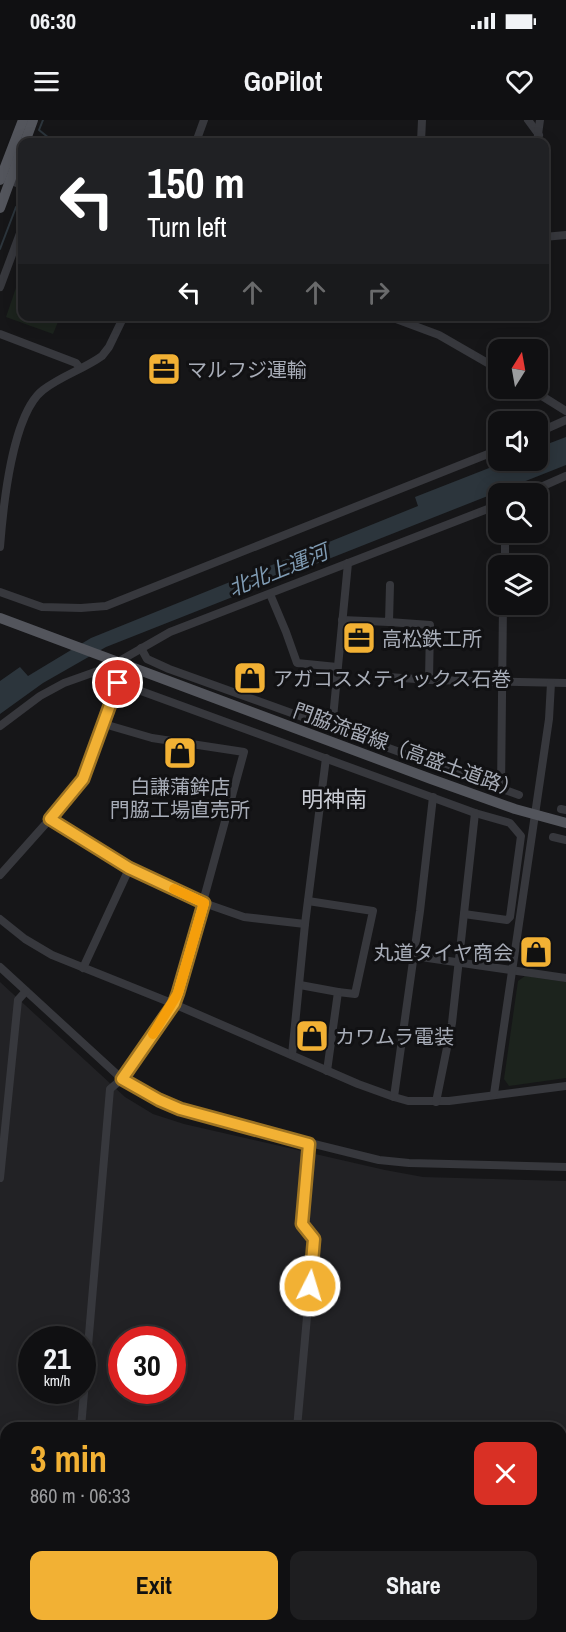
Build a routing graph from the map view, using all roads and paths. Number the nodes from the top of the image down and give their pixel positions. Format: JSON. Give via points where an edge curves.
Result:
{"nodes":[{"id":1,"x":23,"y":120,"type":"edge"},
{"id":2,"x":33,"y":120,"type":"edge"},
{"id":3,"x":204,"y":120,"type":"edge"},
{"id":4,"x":422,"y":120,"type":"edge"},
{"id":5,"x":528,"y":120,"type":"edge"},
{"id":6,"x":540,"y":120,"type":"edge"},
{"id":7,"x":26,"y":138,"type":"edge"},
{"id":8,"x":197,"y":138,"type":"edge"},
{"id":9,"x":421,"y":138,"type":"edge"},
{"id":10,"x":537,"y":138,"type":"edge"},
{"id":11,"x":538,"y":138,"type":"edge"},
{"id":12,"x":18,"y":155,"type":"edge"},
{"id":13,"x":4,"y":179,"type":"edge"},
{"id":14,"x":0,"y":208,"type":"edge"},
{"id":15,"x":566,"y":235,"type":"edge"},
{"id":16,"x":549,"y":237,"type":"edge"},
{"id":17,"x":18,"y":239,"type":"edge"},
{"id":18,"x":0,"y":287,"type":"edge"},
{"id":19,"x":122,"y":321,"type":"edge"},
{"id":20,"x":401,"y":321,"type":"edge"},
{"id":21,"x":0,"y":334,"type":"edge"},
{"id":22,"x":488,"y":363,"type":"edge"},
{"id":23,"x":80,"y":368,"type":"junction"},
{"id":24,"x":547,"y":399,"type":"edge"},
{"id":25,"x":566,"y":411,"type":"edge"},
{"id":26,"x":566,"y":420,"type":"edge"},
{"id":27,"x":548,"y":428,"type":"edge"},
{"id":28,"x":488,"y":454,"type":"edge"},
{"id":29,"x":566,"y":476,"type":"edge"},
{"id":30,"x":548,"y":484,"type":"edge"},
{"id":31,"x":488,"y":509,"type":"edge"},
{"id":32,"x":0,"y":547,"type":"edge"},
{"id":33,"x":348,"y":563,"type":"junction"},
{"id":34,"x":390,"y":585,"type":"dead end"},
{"id":35,"x":0,"y":592,"type":"edge"},
{"id":36,"x":270,"y":594,"type":"junction"},
{"id":37,"x":504,"y":615,"type":"edge"},
{"id":38,"x":0,"y":618,"type":"edge"},
{"id":39,"x":342,"y":620,"type":"junction"},
{"id":40,"x":389,"y":622,"type":"junction"},
{"id":41,"x":141,"y":648,"type":"junction"},
{"id":42,"x":116,"y":662,"type":"junction"},
{"id":43,"x":337,"y":667,"type":"junction"},
{"id":44,"x":388,"y":677,"type":"dead end"},
{"id":45,"x":429,"y":680,"type":"junction"},
{"id":46,"x":502,"y":683,"type":"junction"},
{"id":47,"x":550,"y":683,"type":"junction"},
{"id":48,"x":566,"y":683,"type":"edge"},
{"id":49,"x":104,"y":724,"type":"junction"},
{"id":50,"x":0,"y":726,"type":"edge"},
{"id":51,"x":332,"y":728,"type":"junction"},
{"id":52,"x":327,"y":758,"type":"junction"},
{"id":53,"x":501,"y":790,"type":"junction"},
{"id":54,"x":519,"y":795,"type":"dead end"},
{"id":55,"x":433,"y":796,"type":"junction"},
{"id":56,"x":475,"y":813,"type":"junction"},
{"id":57,"x":534,"y":814,"type":"junction"},
{"id":58,"x":50,"y":819,"type":"junction"},
{"id":59,"x":566,"y":823,"type":"edge"},
{"id":60,"x":553,"y":837,"type":"dead end"},
{"id":61,"x":566,"y":840,"type":"edge"},
{"id":62,"x":129,"y":868,"type":"junction"},
{"id":63,"x":0,"y":875,"type":"edge"},
{"id":64,"x":308,"y":901,"type":"junction"},
{"id":65,"x":204,"y":903,"type":"junction"},
{"id":66,"x":465,"y":914,"type":"junction"},
{"id":67,"x":0,"y":919,"type":"edge"},
{"id":68,"x":304,"y":924,"type":"junction"},
{"id":69,"x":414,"y":956,"type":"junction"},
{"id":70,"x":459,"y":963,"type":"junction"},
{"id":71,"x":0,"y":967,"type":"edge"},
{"id":72,"x":83,"y":968,"type":"junction"},
{"id":73,"x":512,"y":971,"type":"junction"},
{"id":74,"x":566,"y":978,"type":"edge"},
{"id":75,"x":300,"y":985,"type":"junction"},
{"id":76,"x":27,"y":991,"type":"junction"},
{"id":77,"x":338,"y":992,"type":"junction"},
{"id":78,"x":174,"y":1004,"type":"junction"},
{"id":79,"x":292,"y":1055,"type":"junction"},
{"id":80,"x":327,"y":1071,"type":"junction"},
{"id":81,"x":122,"y":1079,"type":"junction"},
{"id":82,"x":4,"y":1083,"type":"edge"},
{"id":83,"x":566,"y":1086,"type":"edge"},
{"id":84,"x":494,"y":1094,"type":"junction"},
{"id":85,"x":394,"y":1097,"type":"junction"},
{"id":86,"x":436,"y":1102,"type":"junction"},
{"id":87,"x":309,"y":1144,"type":"junction"},
{"id":88,"x":2,"y":1146,"type":"edge"},
{"id":89,"x":566,"y":1167,"type":"edge"},
{"id":90,"x":0,"y":1178,"type":"edge"},
{"id":91,"x":82,"y":1422,"type":"edge"},
{"id":92,"x":298,"y":1422,"type":"edge"}],
"edges":[{"from":1,"to":13,"type":"main road"},
{"from":2,"to":7,"type":"main road"},
{"from":3,"to":8,"type":"street"},
{"from":4,"to":9,"type":"street"},
{"from":5,"to":10,"type":"street"},
{"from":6,"to":11,"type":"street"},
{"from":12,"to":13,"type":"main road"},
{"from":13,"to":14,"type":"main road"},
{"from":15,"to":16,"type":"street"},
{"from":17,"to":18,"type":"street"},
{"from":19,"to":23,"type":"street","via":[[102,356]]},
{"from":20,"to":22,"type":"street","via":[[439,335]]},
{"from":21,"to":23,"type":"street","via":[[76,363]]},
{"from":23,"to":32,"type":"street","via":[[44,390],[23,417],[11,463]]},
{"from":24,"to":25,"type":"street"},
{"from":26,"to":27,"type":"street"},
{"from":28,"to":35,"type":"street","via":[[106,606],[42,607]]},
{"from":29,"to":30,"type":"street"},
{"from":31,"to":33,"type":"street"},
{"from":33,"to":36,"type":"street"},
{"from":33,"to":39,"type":"street"},
{"from":34,"to":40,"type":"street"},
{"from":36,"to":41,"type":"street","via":[[170,632]]},
{"from":36,"to":43,"type":"street","via":[[297,663]]},
{"from":37,"to":46,"type":"street"},
{"from":38,"to":42,"type":"main road","name":"門脇流留線（高盛土道路）"},
{"from":39,"to":40,"type":"street"},
{"from":39,"to":43,"type":"street"},
{"from":40,"to":45,"type":"street","via":[[430,625]]},
{"from":41,"to":42,"type":"street"},
{"from":41,"to":51,"type":"street","via":[[147,659],[161,666]]},
{"from":42,"to":50,"type":"street","via":[[64,682]]},
{"from":42,"to":57,"type":"main road","name":"門脇流留線（高盛土道路）"},
{"from":43,"to":51,"type":"street"},
{"from":44,"to":45,"type":"street"},
{"from":45,"to":46,"type":"street"},
{"from":46,"to":47,"type":"street"},
{"from":46,"to":53,"type":"street"},
{"from":47,"to":48,"type":"street"},
{"from":47,"to":57,"type":"street","via":[[549,719]]},
{"from":49,"to":52,"type":"street","via":[[118,683]]},
{"from":49,"to":58,"type":"street","via":[[83,779]]},
{"from":49,"to":65,"type":"street","via":[[152,738],[243,752]]},
{"from":51,"to":53,"type":"street"},
{"from":52,"to":55,"type":"street"},
{"from":52,"to":64,"type":"street"},
{"from":53,"to":54,"type":"street"},
{"from":55,"to":56,"type":"street"},
{"from":55,"to":69,"type":"street"},
{"from":56,"to":66,"type":"street"},
{"from":56,"to":66,"type":"street","via":[[510,823],[521,836],[510,918]]},
{"from":57,"to":59,"type":"main road","name":"門脇流留線（高盛土道路）"},
{"from":57,"to":73,"type":"street"},
{"from":58,"to":62,"type":"street"},
{"from":58,"to":63,"type":"street"},
{"from":60,"to":61,"type":"street"},
{"from":62,"to":65,"type":"street"},
{"from":62,"to":72,"type":"street"},
{"from":64,"to":68,"type":"street"},
{"from":64,"to":77,"type":"street","via":[[373,911],[355,994]]},
{"from":65,"to":68,"type":"street","via":[[244,917]]},
{"from":65,"to":78,"type":"street"},
{"from":66,"to":70,"type":"street"},
{"from":67,"to":72,"type":"street","via":[[52,955]]},
{"from":68,"to":75,"type":"street"},
{"from":69,"to":70,"type":"street"},
{"from":69,"to":85,"type":"street"},
{"from":70,"to":73,"type":"street"},
{"from":70,"to":86,"type":"street"},
{"from":71,"to":76,"type":"street"},
{"from":72,"to":78,"type":"street"},
{"from":73,"to":74,"type":"street"},
{"from":73,"to":84,"type":"street"},
{"from":75,"to":77,"type":"street"},
{"from":75,"to":79,"type":"street"},
{"from":76,"to":81,"type":"street"},
{"from":76,"to":82,"type":"street","via":[[18,1000]]},
{"from":77,"to":80,"type":"street"},
{"from":78,"to":79,"type":"street"},
{"from":78,"to":81,"type":"street"},
{"from":79,"to":80,"type":"street"},
{"from":80,"to":85,"type":"street"},
{"from":81,"to":87,"type":"street","via":[[180,1109]]},
{"from":81,"to":91,"type":"street","via":[[110,1089]]},
{"from":82,"to":88,"type":"street"},
{"from":83,"to":84,"type":"street"},
{"from":84,"to":86,"type":"street"},
{"from":85,"to":86,"type":"street"},
{"from":87,"to":89,"type":"street","via":[[409,1163]]},
{"from":87,"to":92,"type":"street","via":[[302,1224],[314,1239]]},
{"from":88,"to":90,"type":"street"}]}
